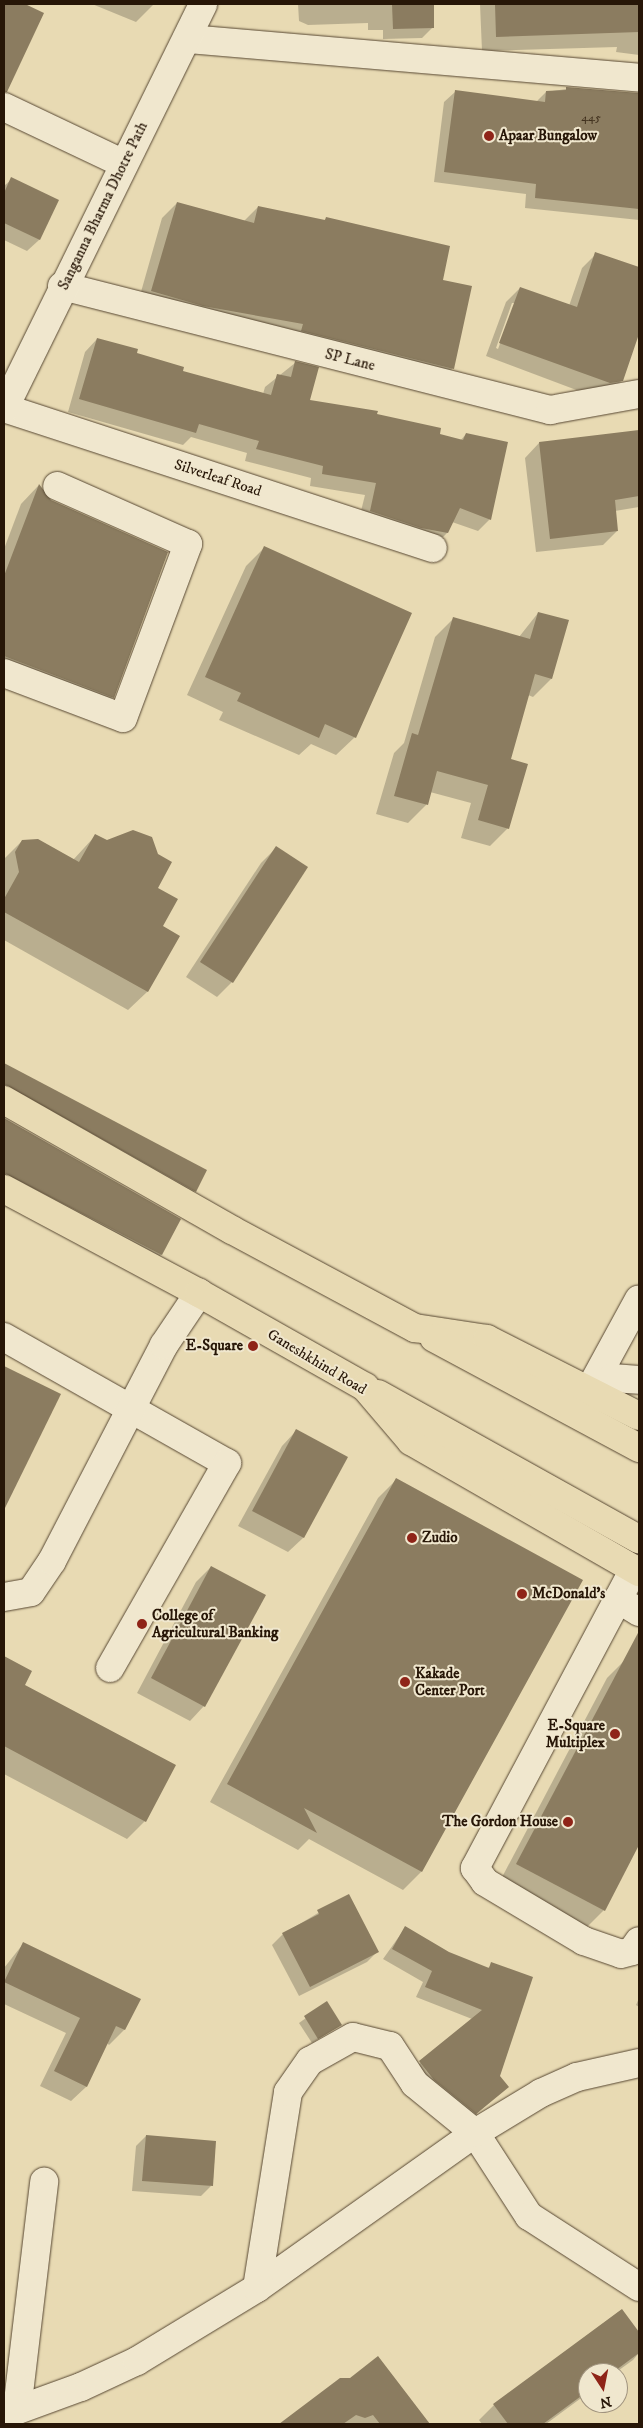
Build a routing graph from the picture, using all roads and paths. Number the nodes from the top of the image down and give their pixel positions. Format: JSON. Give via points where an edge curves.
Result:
{"nodes":[{"id":1,"x":203,"y":4,"type":"edge"},
{"id":2,"x":188,"y":39,"type":"junction"},
{"id":3,"x":639,"y":78,"type":"edge"},
{"id":4,"x":4,"y":107,"type":"edge"},
{"id":5,"x":122,"y":163,"type":"junction"},
{"id":6,"x":62,"y":286,"type":"junction"},
{"id":7,"x":639,"y":394,"type":"edge"},
{"id":8,"x":4,"y":408,"type":"edge"},
{"id":9,"x":57,"y":486,"type":"dead end"},
{"id":10,"x":433,"y":548,"type":"dead end"},
{"id":11,"x":4,"y":673,"type":"edge"},
{"id":12,"x":4,"y":1100,"type":"edge"},
{"id":13,"x":4,"y":1189,"type":"edge"},
{"id":14,"x":199,"y":1293,"type":"junction"},
{"id":15,"x":639,"y":1299,"type":"edge"},
{"id":16,"x":415,"y":1328,"type":"junction"},
{"id":17,"x":4,"y":1338,"type":"edge"},
{"id":18,"x":639,"y":1380,"type":"edge"},
{"id":19,"x":365,"y":1387,"type":"junction"},
{"id":20,"x":597,"y":1393,"type":"junction"},
{"id":21,"x":132,"y":1408,"type":"junction"},
{"id":22,"x":639,"y":1416,"type":"edge"},
{"id":23,"x":639,"y":1448,"type":"edge"},
{"id":24,"x":639,"y":1539,"type":"edge"},
{"id":25,"x":637,"y":1571,"type":"edge"},
{"id":26,"x":4,"y":1597,"type":"edge"},
{"id":27,"x":628,"y":1605,"type":"edge"},
{"id":28,"x":110,"y":1668,"type":"dead end"},
{"id":29,"x":639,"y":1941,"type":"edge"},
{"id":30,"x":639,"y":2063,"type":"edge"},
{"id":31,"x":475,"y":2133,"type":"junction"},
{"id":32,"x":44,"y":2182,"type":"dead end"},
{"id":33,"x":639,"y":2287,"type":"edge"},
{"id":34,"x":257,"y":2288,"type":"junction"},
{"id":35,"x":10,"y":2412,"type":"edge"}],
"edges":[{"from":1,"to":2,"type":"street","name":"Sanganna Bharma Dhotre Path"},
{"from":2,"to":3,"type":"street"},
{"from":2,"to":5,"type":"street","name":"Sanganna Bharma Dhotre Path"},
{"from":4,"to":5,"type":"street"},
{"from":5,"to":6,"type":"street","name":"Sanganna Bharma Dhotre Path"},
{"from":6,"to":7,"type":"street","name":"SP Lane","via":[[550,410]]},
{"from":6,"to":8,"type":"street","name":"Sanganna Bharma Dhotre Path"},
{"from":8,"to":10,"type":"street","name":"Silverleaf Road"},
{"from":9,"to":11,"type":"street","via":[[188,544],[123,718]]},
{"from":12,"to":16,"type":"main road","via":[[232,1230]]},
{"from":13,"to":14,"type":"main road","name":"Ganeshkhind Road"},
{"from":14,"to":19,"type":"main road","name":"Ganeshkhind Road"},
{"from":14,"to":21,"type":"street","via":[[164,1345]]},
{"from":15,"to":20,"type":"street"},
{"from":16,"to":20,"type":"main road","via":[[487,1339]]},
{"from":16,"to":23,"type":"main road"},
{"from":17,"to":21,"type":"street"},
{"from":18,"to":20,"type":"street","via":[[612,1378]]},
{"from":19,"to":24,"type":"main road"},
{"from":19,"to":25,"type":"main road","name":"Ganeshkhind Road","via":[[411,1441]]},
{"from":20,"to":22,"type":"main road"},
{"from":21,"to":26,"type":"street","via":[[52,1561],[31,1592]]},
{"from":21,"to":28,"type":"street","via":[[227,1463]]},
{"from":25,"to":27,"type":"street"},
{"from":27,"to":29,"type":"street","via":[[475,1868],[485,1882],[584,1941],[621,1954],[632,1951]]},
{"from":30,"to":31,"type":"street","via":[[578,2077],[541,2093]]},
{"from":31,"to":33,"type":"street","via":[[529,2216]]},
{"from":31,"to":34,"type":"street"},
{"from":31,"to":34,"type":"street","via":[[416,2084],[390,2046],[352,2037],[310,2061],[288,2092]]},
{"from":32,"to":35,"type":"street"},
{"from":34,"to":35,"type":"street","via":[[137,2361]]}]}
